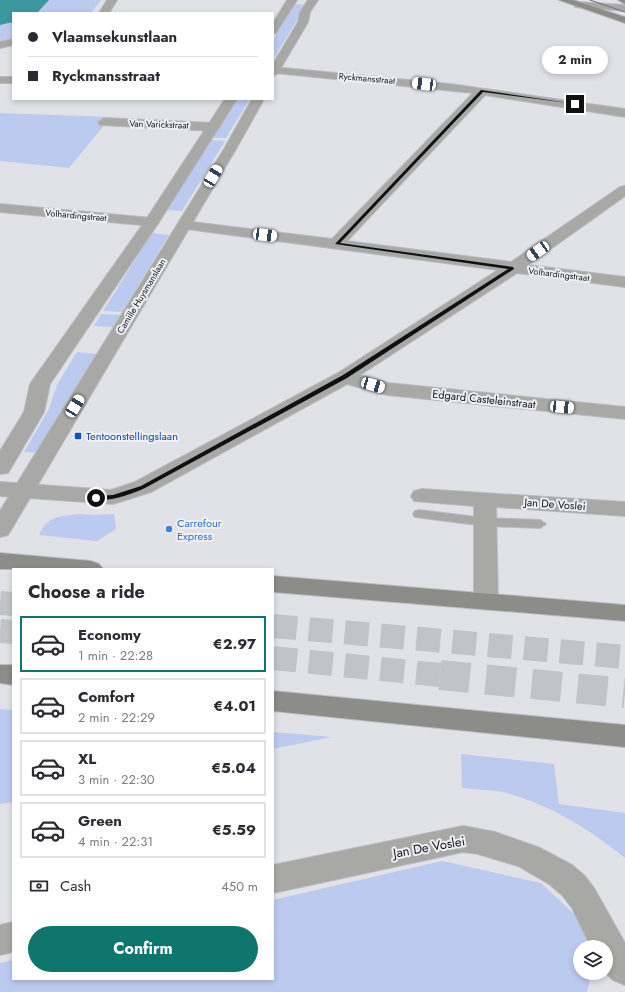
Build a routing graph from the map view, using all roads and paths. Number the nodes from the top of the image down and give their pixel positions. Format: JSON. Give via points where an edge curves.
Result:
{"nodes":[{"id":1,"x":112,"y":0,"type":"edge"},
{"id":2,"x":292,"y":0,"type":"edge"},
{"id":3,"x":313,"y":0,"type":"edge"},
{"id":4,"x":564,"y":0,"type":"edge"},
{"id":5,"x":578,"y":5,"type":"junction"},
{"id":6,"x":624,"y":5,"type":"edge"},
{"id":7,"x":105,"y":12,"type":"edge"},
{"id":8,"x":613,"y":16,"type":"junction"},
{"id":9,"x":625,"y":20,"type":"edge"},
{"id":10,"x":274,"y":29,"type":"edge"},
{"id":11,"x":12,"y":42,"type":"edge"},
{"id":12,"x":0,"y":45,"type":"edge"},
{"id":13,"x":0,"y":52,"type":"edge"},
{"id":14,"x":12,"y":52,"type":"edge"},
{"id":15,"x":274,"y":72,"type":"edge"},
{"id":16,"x":0,"y":80,"type":"edge"},
{"id":17,"x":12,"y":80,"type":"edge"},
{"id":18,"x":482,"y":91,"type":"junction"},
{"id":19,"x":230,"y":100,"type":"edge"},
{"id":20,"x":257,"y":100,"type":"edge"},
{"id":21,"x":625,"y":113,"type":"edge"},
{"id":22,"x":104,"y":122,"type":"dead end"},
{"id":23,"x":214,"y":127,"type":"junction"},
{"id":24,"x":625,"y":190,"type":"edge"},
{"id":25,"x":0,"y":208,"type":"edge"},
{"id":26,"x":152,"y":222,"type":"junction"},
{"id":27,"x":184,"y":225,"type":"junction"},
{"id":28,"x":337,"y":244,"type":"junction"},
{"id":29,"x":513,"y":268,"type":"junction"},
{"id":30,"x":625,"y":282,"type":"edge"},
{"id":31,"x":345,"y":377,"type":"junction"},
{"id":32,"x":625,"y":413,"type":"edge"},
{"id":33,"x":0,"y":468,"type":"edge"},
{"id":34,"x":0,"y":489,"type":"edge"},
{"id":35,"x":23,"y":491,"type":"junction"},
{"id":36,"x":420,"y":505,"type":"dead end"},
{"id":37,"x":625,"y":509,"type":"edge"},
{"id":38,"x":485,"y":511,"type":"junction"},
{"id":39,"x":540,"y":524,"type":"dead end"},
{"id":40,"x":0,"y":530,"type":"edge"},
{"id":41,"x":0,"y":561,"type":"edge"},
{"id":42,"x":80,"y":568,"type":"edge"},
{"id":43,"x":274,"y":584,"type":"edge"},
{"id":44,"x":486,"y":601,"type":"junction"},
{"id":45,"x":625,"y":613,"type":"edge"},
{"id":46,"x":0,"y":674,"type":"edge"},
{"id":47,"x":12,"y":676,"type":"edge"},
{"id":48,"x":274,"y":701,"type":"edge"},
{"id":49,"x":625,"y":736,"type":"edge"},
{"id":50,"x":274,"y":879,"type":"edge"},
{"id":51,"x":12,"y":937,"type":"edge"},
{"id":52,"x":0,"y":940,"type":"edge"},
{"id":53,"x":625,"y":968,"type":"edge"}],
"edges":[{"from":1,"to":7,"type":"street"},
{"from":2,"to":10,"type":"street"},
{"from":3,"to":15,"type":"street"},
{"from":4,"to":5,"type":"main road"},
{"from":5,"to":6,"type":"street"},
{"from":5,"to":8,"type":"main road"},
{"from":6,"to":8,"type":"street"},
{"from":8,"to":9,"type":"main road"},
{"from":11,"to":12,"type":"street"},
{"from":13,"to":14,"type":"street"},
{"from":15,"to":18,"type":"street","name":"Ryckmansstraat","via":[[380,79]]},
{"from":16,"to":17,"type":"street"},
{"from":18,"to":21,"type":"street","name":"Ryckmansstraat"},
{"from":18,"to":28,"type":"street"},
{"from":19,"to":23,"type":"street"},
{"from":20,"to":27,"type":"street","name":"Camille Huysmanslaan"},
{"from":22,"to":23,"type":"street","name":"Van Varickstraat"},
{"from":23,"to":26,"type":"street"},
{"from":24,"to":29,"type":"street"},
{"from":25,"to":26,"type":"street","name":"Volhardingstraat"},
{"from":26,"to":33,"type":"street","via":[[40,384],[34,412]]},
{"from":27,"to":28,"type":"street","name":"Volhardingstraat"},
{"from":27,"to":35,"type":"street","name":"Camille Huysmanslaan"},
{"from":28,"to":29,"type":"street","name":"Volhardingstraat"},
{"from":29,"to":30,"type":"street","name":"Volhardingstraat"},
{"from":29,"to":31,"type":"street"},
{"from":31,"to":32,"type":"street","name":"Edgard Casteleinstraat","via":[[387,389]]},
{"from":31,"to":35,"type":"street","via":[[129,493],[96,498]]},
{"from":34,"to":35,"type":"street"},
{"from":35,"to":40,"type":"street","name":"Camille Huysmanslaan"},
{"from":36,"to":38,"type":"street","name":"Jan De Voslei"},
{"from":37,"to":38,"type":"street","name":"Jan De Voslei"},
{"from":38,"to":39,"type":"lane","name":"Jan De Voslei"},
{"from":38,"to":44,"type":"street"},
{"from":41,"to":42,"type":"main road"},
{"from":43,"to":44,"type":"main road"},
{"from":44,"to":45,"type":"main road"},
{"from":46,"to":47,"type":"main road"},
{"from":48,"to":49,"type":"main road"},
{"from":50,"to":53,"type":"street","name":"Jan De Voslei","via":[[463,838],[485,841],[555,869],[582,896],[604,938]]},
{"from":51,"to":52,"type":"street"}]}
